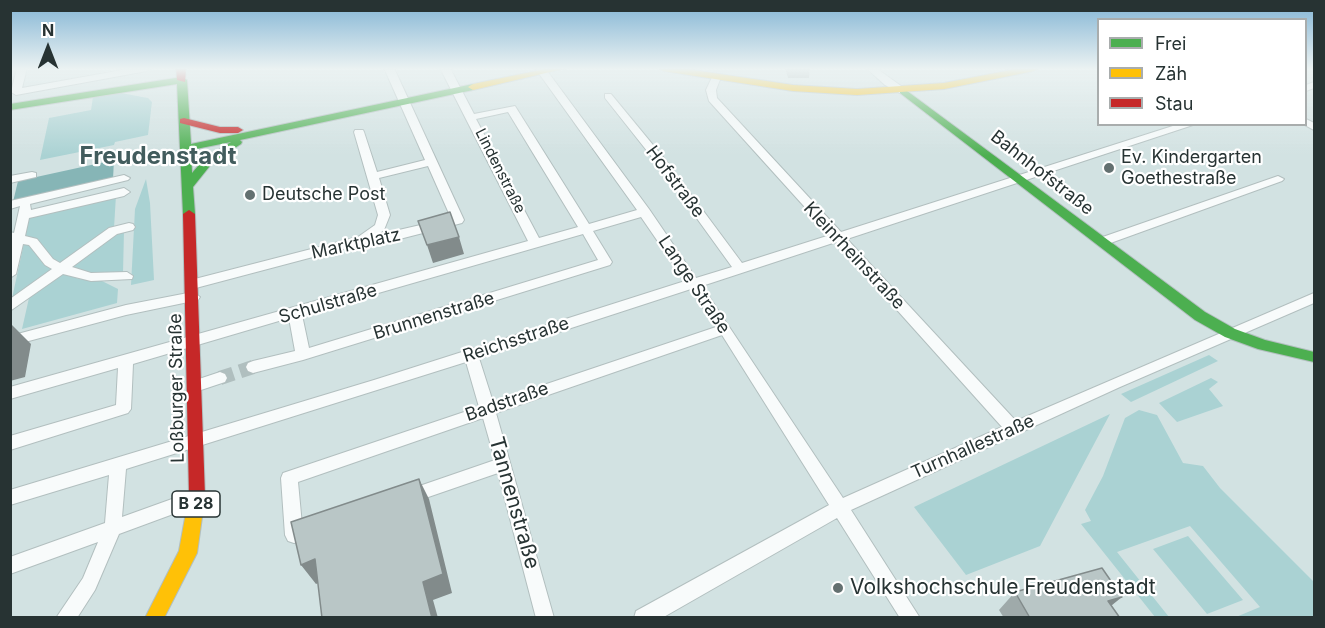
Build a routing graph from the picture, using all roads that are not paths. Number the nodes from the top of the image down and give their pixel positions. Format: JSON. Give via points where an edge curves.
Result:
{"nodes":[{"id":1,"x":65,"y":97,"type":"edge"},
{"id":2,"x":183,"y":97,"type":"edge"},
{"id":3,"x":402,"y":97,"type":"edge"},
{"id":4,"x":427,"y":97,"type":"edge"},
{"id":5,"x":461,"y":97,"type":"edge"},
{"id":6,"x":561,"y":97,"type":"edge"},
{"id":7,"x":609,"y":97,"type":"edge"},
{"id":8,"x":712,"y":97,"type":"edge"},
{"id":9,"x":911,"y":97,"type":"edge"},
{"id":10,"x":404,"y":102,"type":"junction"},
{"id":11,"x":10,"y":107,"type":"edge"},
{"id":12,"x":472,"y":117,"type":"junction"},
{"id":13,"x":184,"y":121,"type":"junction"},
{"id":14,"x":1185,"y":126,"type":"edge"},
{"id":15,"x":263,"y":131,"type":"junction"},
{"id":16,"x":359,"y":132,"type":"dead end"},
{"id":17,"x":185,"y":148,"type":"junction"},
{"id":18,"x":432,"y":162,"type":"junction"},
{"id":19,"x":32,"y":175,"type":"dead end"},
{"id":20,"x":374,"y":176,"type":"junction"},
{"id":21,"x":124,"y":178,"type":"dead end"},
{"id":22,"x":1021,"y":179,"type":"junction"},
{"id":23,"x":1278,"y":179,"type":"dead end"},
{"id":24,"x":10,"y":180,"type":"edge"},
{"id":25,"x":87,"y":187,"type":"junction"},
{"id":26,"x":187,"y":187,"type":"junction"},
{"id":27,"x":124,"y":192,"type":"dead end"},
{"id":28,"x":27,"y":201,"type":"junction"},
{"id":29,"x":86,"y":201,"type":"junction"},
{"id":30,"x":10,"y":205,"type":"edge"},
{"id":31,"x":645,"y":212,"type":"junction"},
{"id":32,"x":24,"y":215,"type":"junction"},
{"id":33,"x":129,"y":227,"type":"dead end"},
{"id":34,"x":587,"y":229,"type":"junction"},
{"id":35,"x":15,"y":238,"type":"edge"},
{"id":36,"x":837,"y":239,"type":"junction"},
{"id":37,"x":362,"y":240,"type":"junction"},
{"id":38,"x":1101,"y":242,"type":"junction"},
{"id":39,"x":536,"y":244,"type":"junction"},
{"id":40,"x":61,"y":269,"type":"junction"},
{"id":41,"x":740,"y":269,"type":"junction"},
{"id":42,"x":10,"y":274,"type":"edge"},
{"id":43,"x":127,"y":276,"type":"dead end"},
{"id":44,"x":694,"y":284,"type":"junction"},
{"id":45,"x":193,"y":290,"type":"junction"},
{"id":46,"x":1314,"y":298,"type":"edge"},
{"id":47,"x":10,"y":306,"type":"edge"},
{"id":48,"x":295,"y":313,"type":"junction"},
{"id":49,"x":725,"y":329,"type":"junction"},
{"id":50,"x":1230,"y":333,"type":"junction"},
{"id":51,"x":10,"y":341,"type":"edge"},
{"id":52,"x":193,"y":341,"type":"junction"},
{"id":53,"x":471,"y":355,"type":"junction"},
{"id":54,"x":303,"y":356,"type":"junction"},
{"id":55,"x":1314,"y":357,"type":"edge"},
{"id":56,"x":126,"y":360,"type":"junction"},
{"id":57,"x":253,"y":367,"type":"tunnel mouth"},
{"id":58,"x":220,"y":378,"type":"tunnel mouth"},
{"id":59,"x":195,"y":386,"type":"junction"},
{"id":60,"x":10,"y":393,"type":"edge"},
{"id":61,"x":486,"y":409,"type":"junction"},
{"id":62,"x":1014,"y":429,"type":"junction"},
{"id":63,"x":197,"y":439,"type":"junction"},
{"id":64,"x":10,"y":443,"type":"edge"},
{"id":65,"x":118,"y":464,"type":"junction"},
{"id":66,"x":504,"y":464,"type":"junction"},
{"id":67,"x":10,"y":498,"type":"edge"},
{"id":68,"x":197,"y":498,"type":"junction"},
{"id":69,"x":394,"y":501,"type":"edge"},
{"id":70,"x":841,"y":507,"type":"junction"},
{"id":71,"x":327,"y":524,"type":"edge"},
{"id":72,"x":113,"y":528,"type":"junction"},
{"id":73,"x":10,"y":566,"type":"edge"},
{"id":74,"x":64,"y":618,"type":"edge"},
{"id":75,"x":154,"y":618,"type":"edge"},
{"id":76,"x":545,"y":618,"type":"edge"},
{"id":77,"x":643,"y":618,"type":"edge"},
{"id":78,"x":911,"y":618,"type":"edge"}],
"edges":[{"from":1,"to":11,"type":"main road"},
{"from":2,"to":13,"type":"main road","name":"Loßburger Straße"},
{"from":3,"to":10,"type":"street","name":"Marktplatz"},
{"from":4,"to":10,"type":"main road"},
{"from":5,"to":12,"type":"street","name":"Lindenstraße"},
{"from":6,"to":31,"type":"street","name":"Lange Straße"},
{"from":7,"to":41,"type":"street","name":"Hofstraße"},
{"from":8,"to":36,"type":"street","name":"Kleinrheinstraße"},
{"from":9,"to":22,"type":"main road","name":"Bahnhofstraße"},
{"from":10,"to":15,"type":"main road"},
{"from":10,"to":18,"type":"street","name":"Marktplatz"},
{"from":12,"to":34,"type":"street","via":[[511,108]]},
{"from":12,"to":39,"type":"street","name":"Lindenstraße"},
{"from":13,"to":15,"type":"main road","via":[[220,130]]},
{"from":13,"to":17,"type":"main road","name":"Loßburger Straße"},
{"from":14,"to":22,"type":"street","name":"Reichsstraße"},
{"from":15,"to":17,"type":"main road"},
{"from":15,"to":26,"type":"main road","via":[[226,147],[209,160]]},
{"from":16,"to":20,"type":"street"},
{"from":17,"to":26,"type":"main road","name":"Loßburger Straße","number":"B 28"},
{"from":18,"to":20,"type":"street"},
{"from":18,"to":37,"type":"street","name":"Marktplatz","via":[[458,220],[384,239]]},
{"from":19,"to":24,"type":"street"},
{"from":20,"to":37,"type":"street","via":[[384,215],[380,227]]},
{"from":21,"to":25,"type":"street"},
{"from":22,"to":36,"type":"street","name":"Reichsstraße"},
{"from":22,"to":38,"type":"main road","name":"Bahnhofstraße"},
{"from":23,"to":38,"type":"street"},
{"from":25,"to":28,"type":"street"},
{"from":25,"to":29,"type":"street"},
{"from":26,"to":45,"type":"main road","name":"Loßburger Straße","number":"B 28"},
{"from":27,"to":29,"type":"street"},
{"from":28,"to":30,"type":"street"},
{"from":28,"to":32,"type":"street"},
{"from":29,"to":32,"type":"street"},
{"from":31,"to":34,"type":"street","name":"Schulstraße"},
{"from":31,"to":44,"type":"street","name":"Lange Straße"},
{"from":32,"to":35,"type":"street"},
{"from":33,"to":40,"type":"street","via":[[113,231]]},
{"from":34,"to":39,"type":"street","name":"Schulstraße"},
{"from":34,"to":54,"type":"street","name":"Brunnenstraße","via":[[606,262]]},
{"from":35,"to":40,"type":"street","via":[[33,242],[49,262]]},
{"from":35,"to":42,"type":"street"},
{"from":36,"to":41,"type":"street","name":"Reichsstraße"},
{"from":36,"to":62,"type":"street","name":"Kleinrheinstraße"},
{"from":37,"to":45,"type":"street","name":"Marktplatz"},
{"from":38,"to":50,"type":"main road","name":"Bahnhofstraße","via":[[1200,316]]},
{"from":39,"to":48,"type":"street","name":"Schulstraße"},
{"from":40,"to":43,"type":"street","via":[[91,278]]},
{"from":40,"to":47,"type":"street"},
{"from":41,"to":44,"type":"street","name":"Reichsstraße"},
{"from":44,"to":49,"type":"street","name":"Lange Straße"},
{"from":44,"to":53,"type":"street","name":"Reichsstraße"},
{"from":45,"to":51,"type":"street","name":"Marktplatz"},
{"from":45,"to":52,"type":"main road","name":"Loßburger Straße","number":"B 28"},
{"from":46,"to":50,"type":"street","name":"Turnhallestraße"},
{"from":48,"to":52,"type":"street","name":"Schulstraße"},
{"from":48,"to":54,"type":"street"},
{"from":49,"to":61,"type":"street","name":"Badstraße"},
{"from":49,"to":70,"type":"street","name":"Lange Straße"},
{"from":50,"to":55,"type":"main road","name":"Bahnhofstraße"},
{"from":50,"to":62,"type":"street","name":"Turnhallestraße"},
{"from":52,"to":56,"type":"street","name":"Schulstraße"},
{"from":52,"to":59,"type":"main road","name":"Loßburger Straße","number":"B 28"},
{"from":53,"to":61,"type":"street","name":"Tannenstraße"},
{"from":53,"to":63,"type":"street","name":"Reichsstraße"},
{"from":54,"to":57,"type":"street","name":"Brunnenstraße"},
{"from":56,"to":60,"type":"street","name":"Schulstraße"},
{"from":56,"to":64,"type":"street","via":[[123,409]]},
{"from":58,"to":59,"type":"street"},
{"from":59,"to":63,"type":"main road","name":"Loßburger Straße","number":"B 28"},
{"from":61,"to":66,"type":"street","name":"Tannenstraße"},
{"from":61,"to":71,"type":"street","name":"Badstraße","via":[[289,478],[294,535]]},
{"from":62,"to":70,"type":"street","name":"Turnhallestraße"},
{"from":63,"to":65,"type":"street","name":"Reichsstraße"},
{"from":63,"to":68,"type":"main road","name":"Loßburger Straße","number":"B 28"},
{"from":65,"to":67,"type":"street","name":"Reichsstraße"},
{"from":65,"to":72,"type":"street"},
{"from":66,"to":69,"type":"street"},
{"from":66,"to":76,"type":"street","name":"Tannenstraße"},
{"from":68,"to":72,"type":"street"},
{"from":68,"to":75,"type":"main road","name":"Loßburger Straße","number":"B 28","via":[[188,553]]},
{"from":70,"to":77,"type":"street","name":"Turnhallestraße"},
{"from":70,"to":78,"type":"street","name":"Lange Straße"},
{"from":72,"to":73,"type":"street"},
{"from":72,"to":74,"type":"street","via":[[89,584]]}]}
